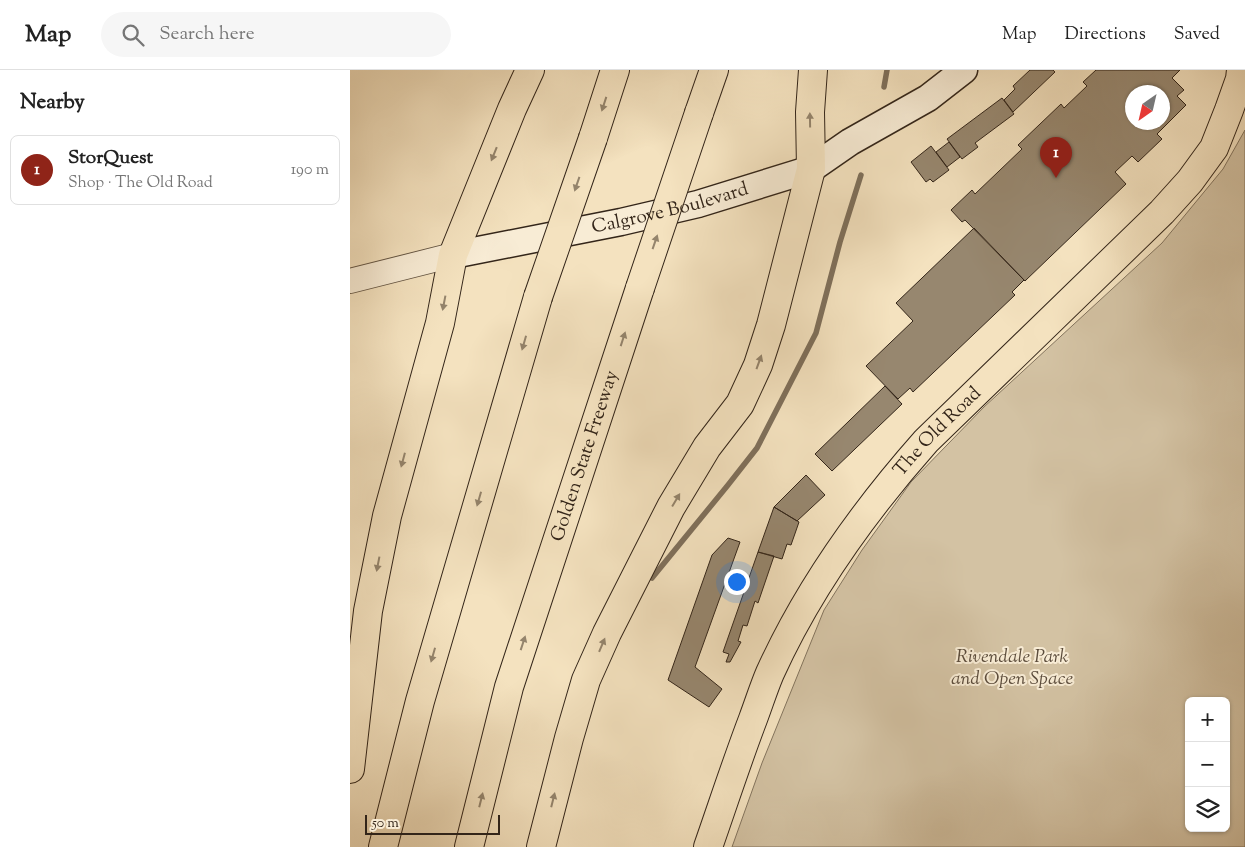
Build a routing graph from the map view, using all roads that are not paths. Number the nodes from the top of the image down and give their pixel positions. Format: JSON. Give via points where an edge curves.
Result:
{"nodes":[{"id":1,"x":530,"y":70,"type":"edge"},
{"id":2,"x":615,"y":70,"type":"edge"},
{"id":3,"x":714,"y":70,"type":"edge"},
{"id":4,"x":814,"y":70,"type":"edge"},
{"id":5,"x":964,"y":70,"type":"edge"},
{"id":6,"x":1241,"y":70,"type":"edge"},
{"id":7,"x":811,"y":169,"type":"junction"},
{"id":8,"x":453,"y":255,"type":"junction"},
{"id":9,"x":350,"y":281,"type":"edge"},
{"id":10,"x":350,"y":769,"type":"edge"},
{"id":11,"x":383,"y":847,"type":"edge"},
{"id":12,"x":469,"y":847,"type":"edge"},
{"id":13,"x":541,"y":847,"type":"edge"},
{"id":14,"x":708,"y":847,"type":"edge"}],
"edges":[{"from":1,"to":8,"type":"main road","one_way":true},
{"from":2,"to":11,"type":"main road","one_way":true,"bridge":true,"via":[[538,297],[420,701]]},
{"from":12,"to":3,"type":"main road","name":"Golden State Freeway","one_way":true,"bridge":true,"via":[[508,687]]},
{"from":7,"to":4,"type":"main road","one_way":true,"via":[[810,112]]},
{"from":5,"to":7,"type":"main road","name":"Calgrove Boulevard","via":[[928,98],[850,142]]},
{"from":6,"to":14,"type":"main road","name":"The Old Road","via":[[1214,148],[1190,181],[926,441],[890,481],[841,547],[814,589],[770,674]]},
{"from":7,"to":8,"type":"main road","name":"Calgrove Boulevard","via":[[698,204]]},
{"from":13,"to":7,"type":"main road","one_way":true,"via":[[586,680],[607,633],[672,507],[708,447],[740,404],[758,365]]},
{"from":8,"to":9,"type":"street","name":"Calgrove Boulevard"},
{"from":8,"to":10,"type":"main road","one_way":true,"via":[[440,323],[388,516],[372,592]]}]}
